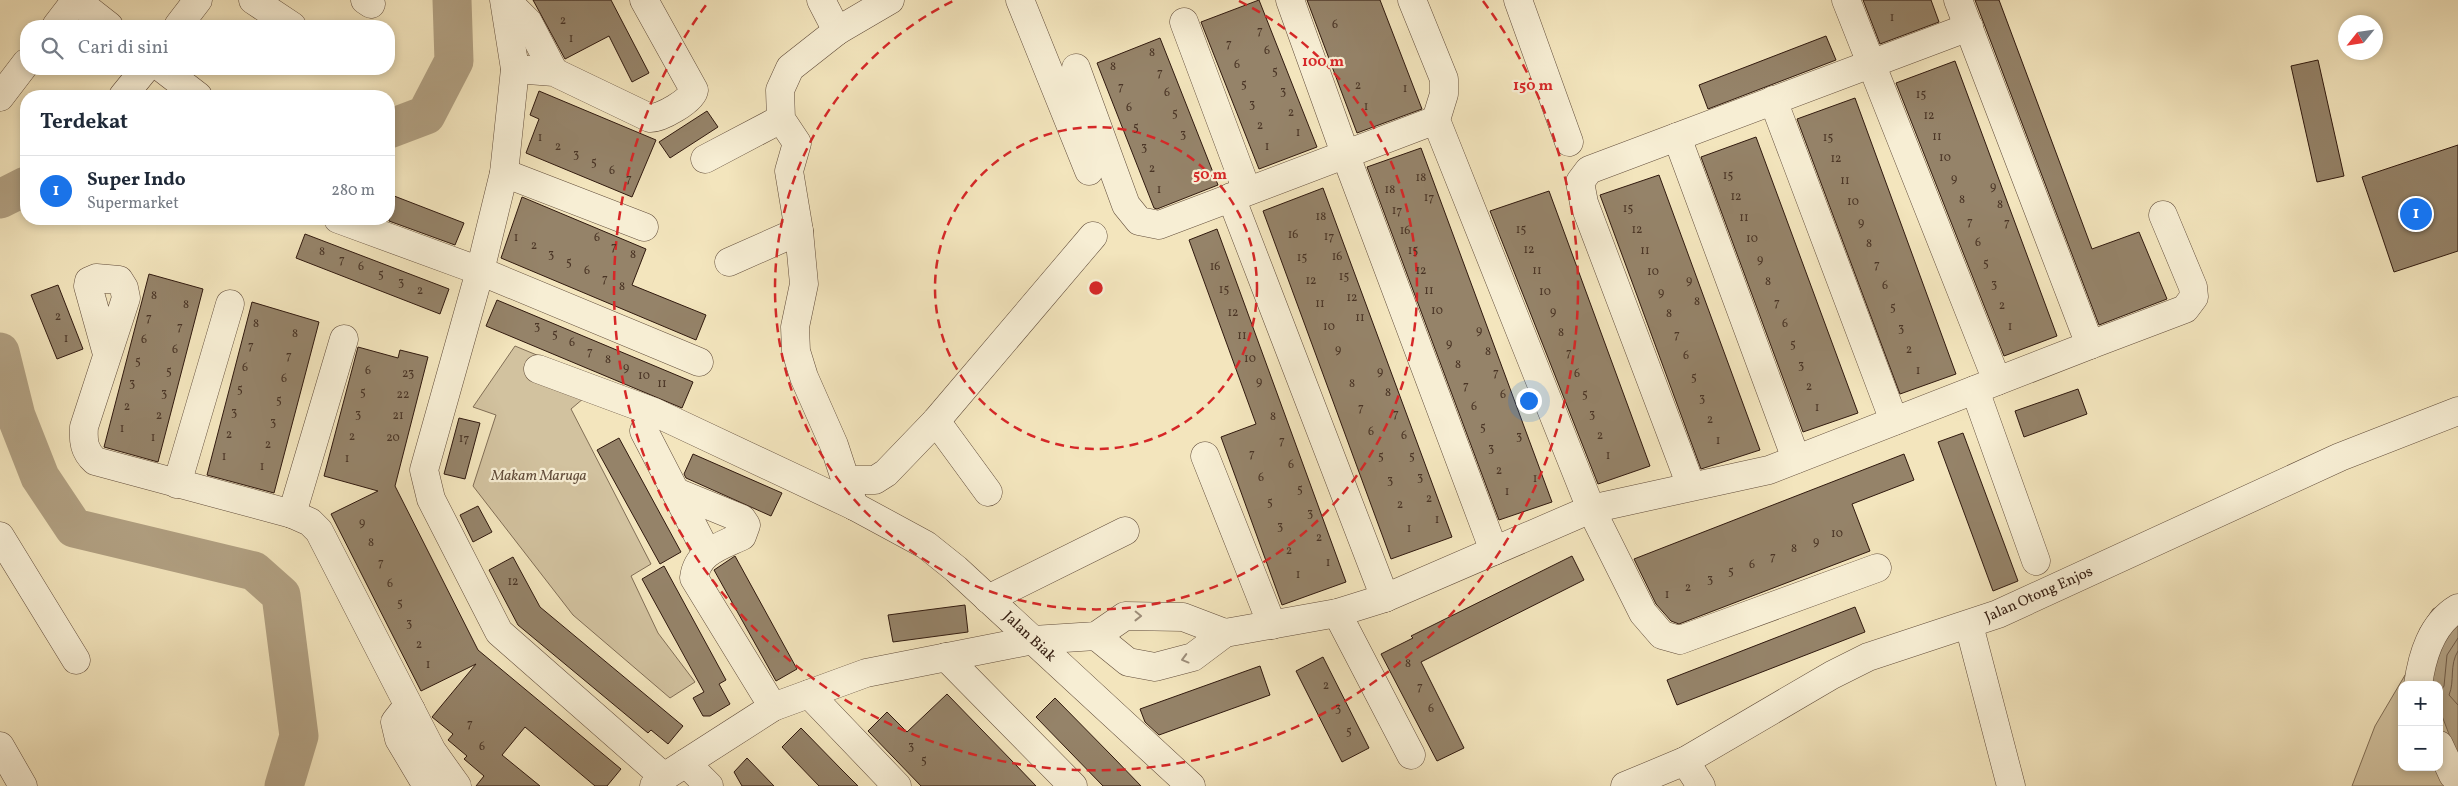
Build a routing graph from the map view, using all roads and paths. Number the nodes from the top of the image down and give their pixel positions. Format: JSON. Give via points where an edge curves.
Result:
{"nodes":[{"id":1,"x":76,"y":0,"type":"edge"},
{"id":2,"x":198,"y":0,"type":"edge"},
{"id":3,"x":253,"y":0,"type":"edge"},
{"id":4,"x":505,"y":0,"type":"edge"},
{"id":5,"x":644,"y":0,"type":"edge"},
{"id":6,"x":821,"y":0,"type":"edge"},
{"id":7,"x":890,"y":0,"type":"edge"},
{"id":8,"x":1020,"y":0,"type":"edge"},
{"id":9,"x":1290,"y":0,"type":"edge"},
{"id":10,"x":1412,"y":0,"type":"edge"},
{"id":11,"x":1518,"y":0,"type":"edge"},
{"id":12,"x":1846,"y":0,"type":"edge"},
{"id":13,"x":1958,"y":0,"type":"edge"},
{"id":14,"x":61,"y":20,"type":"edge"},
{"id":15,"x":101,"y":20,"type":"edge"},
{"id":16,"x":183,"y":20,"type":"edge"},
{"id":17,"x":283,"y":20,"type":"edge"},
{"id":18,"x":1184,"y":22,"type":"dead end"},
{"id":19,"x":1969,"y":27,"type":"junction"},
{"id":20,"x":837,"y":31,"type":"junction"},
{"id":21,"x":1872,"y":63,"type":"junction"},
{"id":22,"x":1076,"y":68,"type":"dead end"},
{"id":23,"x":515,"y":69,"type":"junction"},
{"id":24,"x":20,"y":71,"type":"edge"},
{"id":25,"x":554,"y":72,"type":"junction"},
{"id":26,"x":140,"y":75,"type":"edge"},
{"id":27,"x":171,"y":75,"type":"edge"},
{"id":28,"x":128,"y":90,"type":"edge"},
{"id":29,"x":190,"y":90,"type":"edge"},
{"id":30,"x":0,"y":97,"type":"edge"},
{"id":31,"x":1773,"y":100,"type":"junction"},
{"id":32,"x":781,"y":119,"type":"junction"},
{"id":33,"x":1436,"y":120,"type":"junction"},
{"id":34,"x":1676,"y":137,"type":"junction"},
{"id":35,"x":1569,"y":142,"type":"dead end"},
{"id":36,"x":1346,"y":156,"type":"junction"},
{"id":37,"x":705,"y":159,"type":"dead end"},
{"id":38,"x":1088,"y":171,"type":"dead end"},
{"id":39,"x":504,"y":173,"type":"junction"},
{"id":40,"x":1239,"y":194,"type":"junction"},
{"id":41,"x":2163,"y":215,"type":"dead end"},
{"id":42,"x":354,"y":225,"type":"edge"},
{"id":43,"x":644,"y":227,"type":"dead end"},
{"id":44,"x":799,"y":231,"type":"junction"},
{"id":45,"x":1094,"y":236,"type":"dead end"},
{"id":46,"x":729,"y":262,"type":"dead end"},
{"id":47,"x":480,"y":271,"type":"junction"},
{"id":48,"x":230,"y":304,"type":"dead end"},
{"id":49,"x":344,"y":339,"type":"dead end"},
{"id":50,"x":2090,"y":345,"type":"junction"},
{"id":51,"x":107,"y":354,"type":"dead end"},
{"id":52,"x":700,"y":362,"type":"dead end"},
{"id":53,"x":538,"y":369,"type":"dead end"},
{"id":54,"x":1986,"y":386,"type":"junction"},
{"id":55,"x":2458,"y":410,"type":"edge"},
{"id":56,"x":936,"y":421,"type":"junction"},
{"id":57,"x":1894,"y":421,"type":"junction"},
{"id":58,"x":644,"y":432,"type":"dead end"},
{"id":59,"x":1205,"y":456,"type":"dead end"},
{"id":60,"x":1796,"y":459,"type":"junction"},
{"id":61,"x":847,"y":480,"type":"junction"},
{"id":62,"x":177,"y":484,"type":"junction"},
{"id":63,"x":1691,"y":486,"type":"junction"},
{"id":64,"x":676,"y":492,"type":"junction"},
{"id":65,"x":988,"y":492,"type":"dead end"},
{"id":66,"x":854,"y":506,"type":"junction"},
{"id":67,"x":1591,"y":510,"type":"junction"},
{"id":68,"x":292,"y":514,"type":"junction"},
{"id":69,"x":1125,"y":531,"type":"dead end"},
{"id":70,"x":0,"y":536,"type":"edge"},
{"id":71,"x":1494,"y":551,"type":"junction"},
{"id":72,"x":706,"y":553,"type":"junction"},
{"id":73,"x":2036,"y":561,"type":"dead end"},
{"id":74,"x":1877,"y":568,"type":"dead end"},
{"id":75,"x":988,"y":598,"type":"junction"},
{"id":76,"x":1385,"y":598,"type":"junction"},
{"id":77,"x":2458,"y":608,"type":"edge"},
{"id":78,"x":1337,"y":613,"type":"junction"},
{"id":79,"x":1272,"y":625,"type":"junction"},
{"id":80,"x":1969,"y":626,"type":"junction"},
{"id":81,"x":1225,"y":633,"type":"junction"},
{"id":82,"x":1096,"y":636,"type":"junction"},
{"id":83,"x":1033,"y":640,"type":"junction"},
{"id":84,"x":946,"y":657,"type":"junction"},
{"id":85,"x":76,"y":660,"type":"dead end"},
{"id":86,"x":2418,"y":681,"type":"edge"},
{"id":87,"x":809,"y":694,"type":"junction"},
{"id":88,"x":773,"y":707,"type":"junction"},
{"id":89,"x":410,"y":710,"type":"junction"},
{"id":90,"x":0,"y":746,"type":"edge"},
{"id":91,"x":2443,"y":754,"type":"edge"},
{"id":92,"x":1411,"y":755,"type":"dead end"},
{"id":93,"x":1685,"y":761,"type":"junction"},
{"id":94,"x":686,"y":763,"type":"junction"},
{"id":95,"x":2458,"y":779,"type":"edge"},
{"id":96,"x":659,"y":782,"type":"edge"},
{"id":97,"x":23,"y":786,"type":"edge"},
{"id":98,"x":427,"y":786,"type":"edge"},
{"id":99,"x":457,"y":786,"type":"edge"},
{"id":100,"x":709,"y":786,"type":"edge"},
{"id":101,"x":896,"y":786,"type":"edge"},
{"id":102,"x":1073,"y":786,"type":"edge"},
{"id":103,"x":1191,"y":786,"type":"edge"},
{"id":104,"x":1625,"y":786,"type":"edge"},
{"id":105,"x":1701,"y":786,"type":"edge"},
{"id":106,"x":2011,"y":786,"type":"edge"}],
"edges":[{"from":1,"to":14,"type":"street"},
{"from":1,"to":15,"type":"street"},
{"from":2,"to":16,"type":"street"},
{"from":3,"to":17,"type":"street"},
{"from":4,"to":23,"type":"street"},
{"from":4,"to":25,"type":"street","via":[[528,22]]},
{"from":5,"to":25,"type":"street","via":[[694,90],[689,100],[659,117],[650,118]]},
{"from":6,"to":20,"type":"street"},
{"from":7,"to":20,"type":"street"},
{"from":8,"to":38,"type":"street"},
{"from":9,"to":36,"type":"street"},
{"from":10,"to":33,"type":"street","via":[[1444,78],[1444,94]]},
{"from":11,"to":35,"type":"street"},
{"from":12,"to":21,"type":"street"},
{"from":13,"to":19,"type":"street"},
{"from":18,"to":40,"type":"street"},
{"from":19,"to":21,"type":"street"},
{"from":19,"to":50,"type":"street"},
{"from":20,"to":32,"type":"street","via":[[790,68],[780,90]]},
{"from":21,"to":31,"type":"street"},
{"from":21,"to":54,"type":"street"},
{"from":22,"to":40,"type":"street","via":[[1126,205],[1138,221],[1158,225]]},
{"from":23,"to":25,"type":"street"},
{"from":23,"to":39,"type":"street"},
{"from":24,"to":30,"type":"street"},
{"from":26,"to":28,"type":"street"},
{"from":27,"to":29,"type":"street"},
{"from":31,"to":34,"type":"street"},
{"from":31,"to":57,"type":"street"},
{"from":32,"to":37,"type":"street"},
{"from":32,"to":44,"type":"street","via":[[797,142],[789,171]]},
{"from":33,"to":36,"type":"street"},
{"from":33,"to":67,"type":"street"},
{"from":34,"to":60,"type":"street"},
{"from":34,"to":63,"type":"street","via":[[1589,170],[1580,182],[1584,203]]},
{"from":36,"to":40,"type":"street"},
{"from":36,"to":71,"type":"street"},
{"from":39,"to":43,"type":"street"},
{"from":39,"to":47,"type":"street"},
{"from":40,"to":76,"type":"street"},
{"from":41,"to":50,"type":"street","via":[[2193,287],[2194,297],[2185,309]]},
{"from":42,"to":47,"type":"street"},
{"from":44,"to":46,"type":"street"},
{"from":44,"to":61,"type":"street","via":[[804,284],[795,327],[796,351]]},
{"from":45,"to":56,"type":"street"},
{"from":47,"to":52,"type":"street"},
{"from":47,"to":96,"type":"street","via":[[424,470],[426,485],[499,632]]},
{"from":48,"to":62,"type":"street"},
{"from":49,"to":68,"type":"street"},
{"from":50,"to":54,"type":"street"},
{"from":51,"to":62,"type":"street","via":[[84,427],[85,448],[95,461]]},
{"from":53,"to":66,"type":"street","name":"Jalan Biak","via":[[654,412]]},
{"from":54,"to":57,"type":"street"},
{"from":54,"to":73,"type":"street"},
{"from":55,"to":80,"type":"street","name":"Jalan Otong Enjos","via":[[2340,457]]},
{"from":56,"to":61,"type":"street","via":[[886,473],[875,480]]},
{"from":56,"to":65,"type":"street"},
{"from":57,"to":60,"type":"street"},
{"from":58,"to":64,"type":"street"},
{"from":59,"to":79,"type":"street"},
{"from":60,"to":63,"type":"street","via":[[1768,470]]},
{"from":61,"to":66,"type":"street"},
{"from":62,"to":68,"type":"street"},
{"from":63,"to":67,"type":"street"},
{"from":64,"to":72,"type":"street"},
{"from":64,"to":72,"type":"street","via":[[742,519],[746,525],[742,536]]},
{"from":66,"to":75,"type":"street","name":"Jalan Biak","via":[[926,545]]},
{"from":67,"to":71,"type":"street"},
{"from":67,"to":74,"type":"street","via":[[1643,614],[1662,635],[1680,640]]},
{"from":68,"to":89,"type":"street","via":[[310,522],[319,531]]},
{"from":69,"to":75,"type":"street"},
{"from":70,"to":85,"type":"street"},
{"from":71,"to":76,"type":"street"},
{"from":72,"to":88,"type":"street","via":[[696,567],[694,578]]},
{"from":75,"to":83,"type":"street","name":"Jalan Biak"},
{"from":76,"to":78,"type":"street"},
{"from":77,"to":86,"type":"street","via":[[2448,614],[2430,640]]},
{"from":78,"to":79,"type":"street"},
{"from":78,"to":92,"type":"street"},
{"from":79,"to":81,"type":"street"},
{"from":80,"to":93,"type":"street","name":"Jalan Otong Enjos","via":[[1868,657]]},
{"from":80,"to":106,"type":"street"},
{"from":82,"to":81,"type":"street","one_way":true,"via":[[1125,616],[1183,617]]},
{"from":81,"to":82,"type":"street","one_way":true,"via":[[1193,657],[1155,667],[1128,662]]},
{"from":82,"to":83,"type":"street"},
{"from":83,"to":84,"type":"street"},
{"from":83,"to":103,"type":"street","name":"Jalan Biak"},
{"from":84,"to":87,"type":"street","via":[[866,673]]},
{"from":84,"to":102,"type":"street"},
{"from":87,"to":88,"type":"street"},
{"from":87,"to":101,"type":"street"},
{"from":88,"to":94,"type":"street"},
{"from":89,"to":98,"type":"street","via":[[395,722],[399,739]]},
{"from":89,"to":99,"type":"street","via":[[432,752]]},
{"from":90,"to":97,"type":"street"},
{"from":91,"to":95,"type":"street","via":[[2453,776]]},
{"from":93,"to":104,"type":"street","name":"Jalan Otong Enjos"},
{"from":93,"to":105,"type":"street"},
{"from":94,"to":96,"type":"street"},
{"from":94,"to":100,"type":"street"}]}
